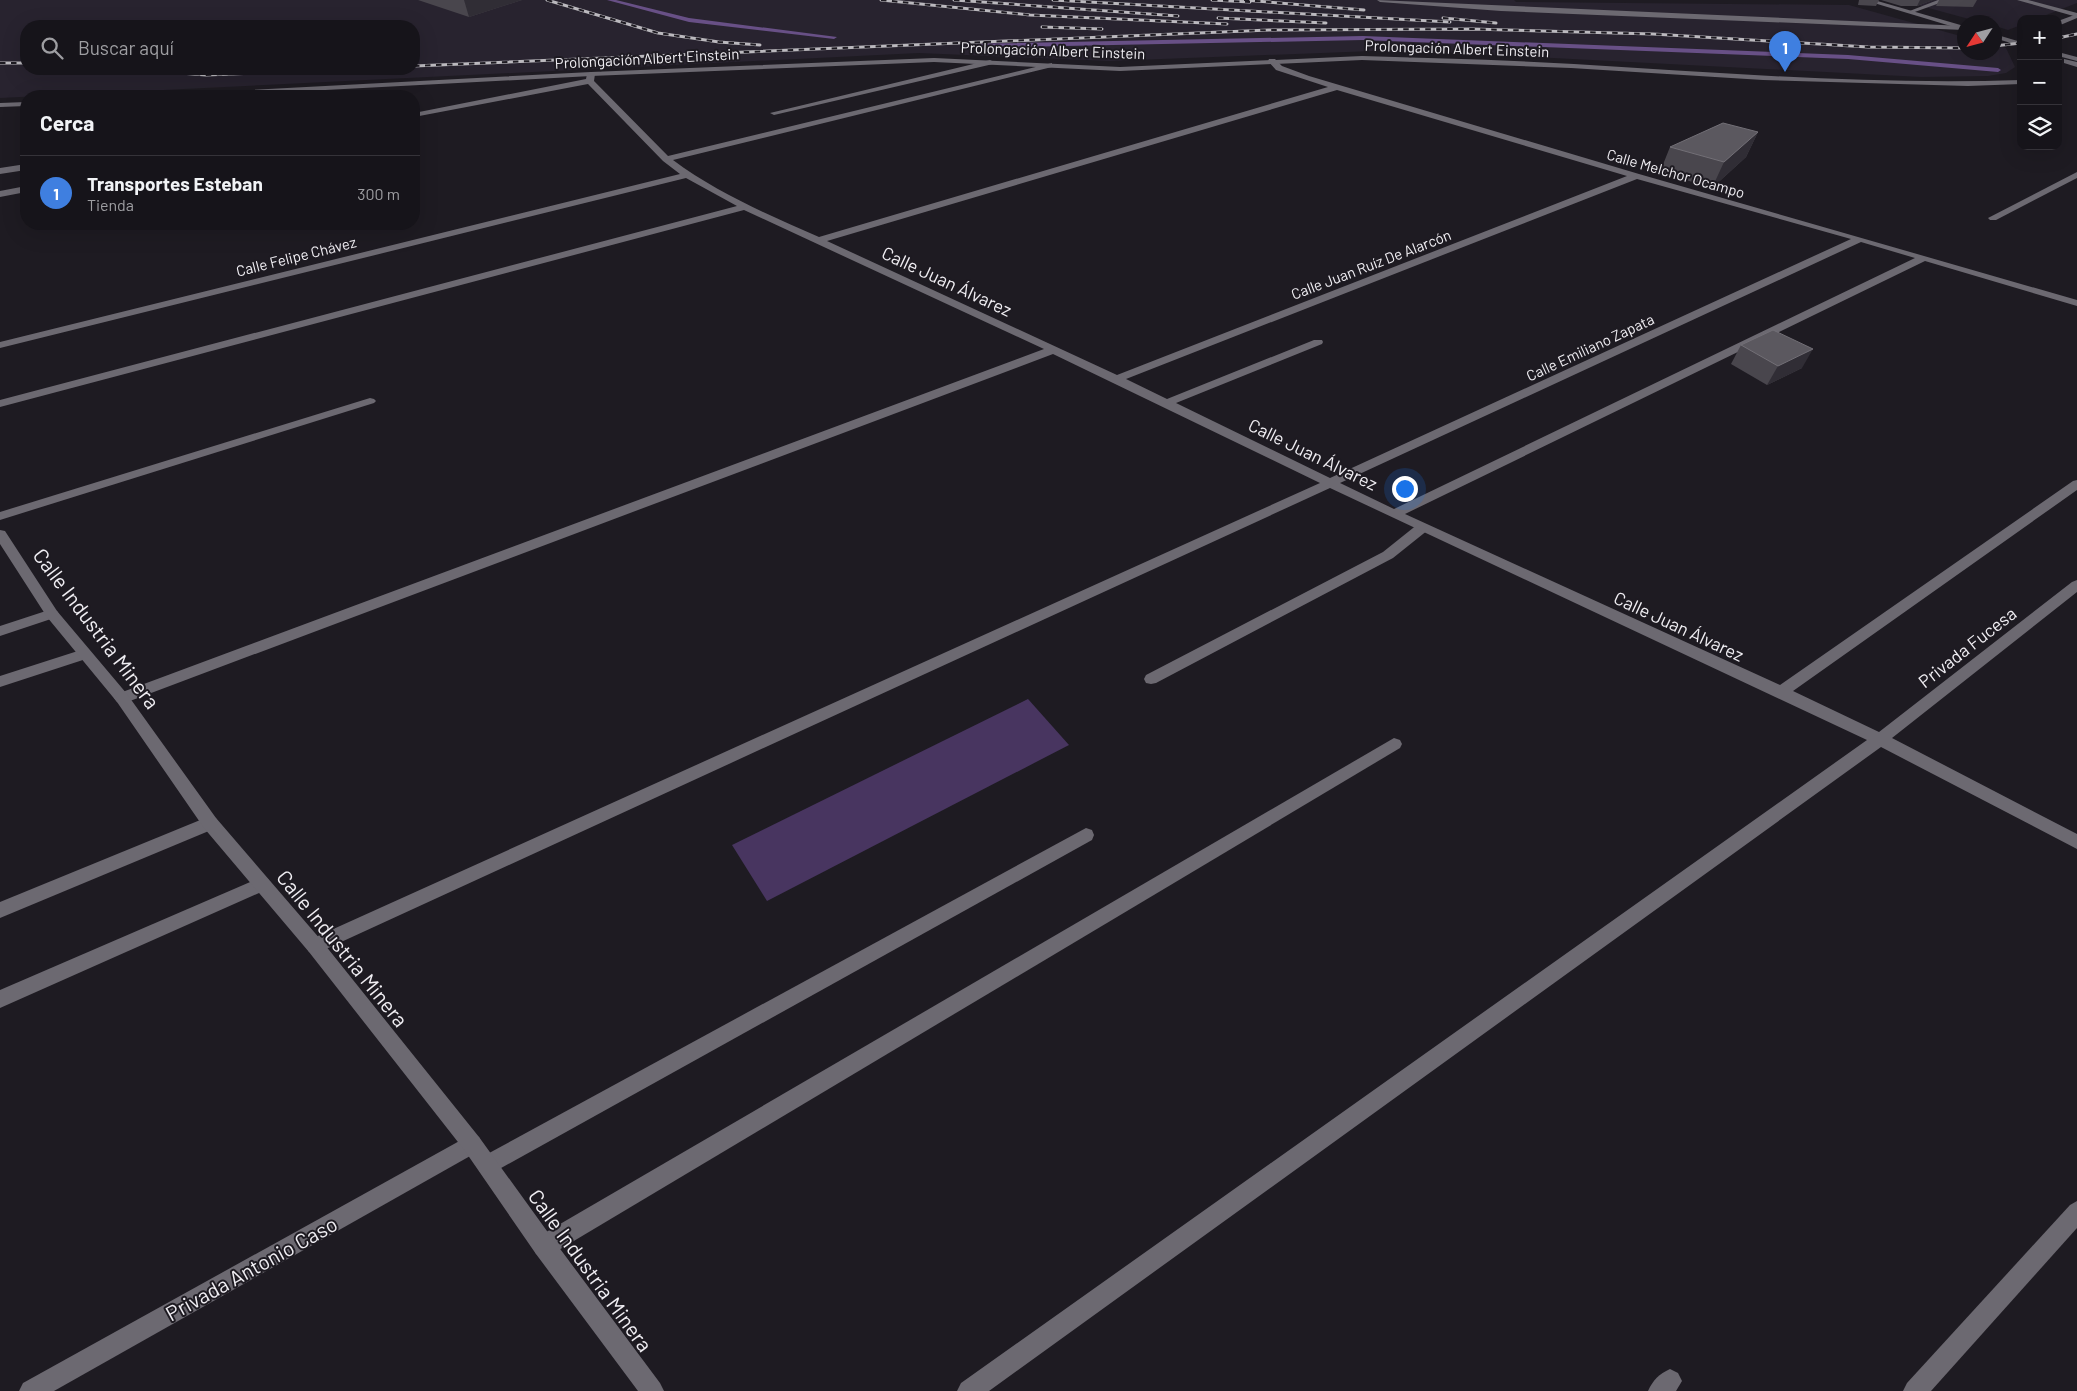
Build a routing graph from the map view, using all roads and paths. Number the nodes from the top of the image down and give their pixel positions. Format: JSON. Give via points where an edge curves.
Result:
{"nodes":[{"id":1,"x":1380,"y":0,"type":"edge"},
{"id":2,"x":1867,"y":0,"type":"edge"},
{"id":3,"x":1945,"y":0,"type":"edge"},
{"id":4,"x":2020,"y":0,"type":"edge"},
{"id":5,"x":1910,"y":12,"type":"junction"},
{"id":6,"x":2077,"y":15,"type":"edge"},
{"id":7,"x":2062,"y":22,"type":"edge"},
{"id":8,"x":1957,"y":26,"type":"edge"},
{"id":9,"x":1957,"y":28,"type":"edge"},
{"id":10,"x":2002,"y":38,"type":"edge"},
{"id":11,"x":2017,"y":42,"type":"edge"},
{"id":12,"x":2062,"y":55,"type":"edge"},
{"id":13,"x":2077,"y":60,"type":"edge"},
{"id":14,"x":1272,"y":61,"type":"junction"},
{"id":15,"x":2062,"y":61,"type":"edge"},
{"id":16,"x":2068,"y":61,"type":"junction"},
{"id":17,"x":990,"y":62,"type":"junction"},
{"id":18,"x":1049,"y":65,"type":"junction"},
{"id":19,"x":2077,"y":65,"type":"edge"},
{"id":20,"x":591,"y":78,"type":"junction"},
{"id":21,"x":2017,"y":82,"type":"edge"},
{"id":22,"x":1337,"y":87,"type":"junction"},
{"id":23,"x":312,"y":90,"type":"edge"},
{"id":24,"x":20,"y":104,"type":"edge"},
{"id":25,"x":0,"y":105,"type":"edge"},
{"id":26,"x":774,"y":113,"type":"dead end"},
{"id":27,"x":420,"y":114,"type":"edge"},
{"id":28,"x":666,"y":158,"type":"junction"},
{"id":29,"x":20,"y":168,"type":"edge"},
{"id":30,"x":0,"y":171,"type":"edge"},
{"id":31,"x":687,"y":175,"type":"junction"},
{"id":32,"x":2077,"y":175,"type":"edge"},
{"id":33,"x":1636,"y":176,"type":"junction"},
{"id":34,"x":20,"y":190,"type":"edge"},
{"id":35,"x":0,"y":194,"type":"edge"},
{"id":36,"x":745,"y":207,"type":"junction"},
{"id":37,"x":1993,"y":218,"type":"dead end"},
{"id":38,"x":1860,"y":239,"type":"junction"},
{"id":39,"x":820,"y":240,"type":"junction"},
{"id":40,"x":1924,"y":258,"type":"junction"},
{"id":41,"x":2077,"y":303,"type":"edge"},
{"id":42,"x":1318,"y":342,"type":"dead end"},
{"id":43,"x":0,"y":345,"type":"edge"},
{"id":44,"x":1053,"y":350,"type":"junction"},
{"id":45,"x":1117,"y":379,"type":"junction"},
{"id":46,"x":370,"y":402,"type":"dead end"},
{"id":47,"x":1167,"y":403,"type":"junction"},
{"id":48,"x":0,"y":404,"type":"edge"},
{"id":49,"x":1332,"y":482,"type":"junction"},
{"id":50,"x":2077,"y":484,"type":"edge"},
{"id":51,"x":1394,"y":514,"type":"junction"},
{"id":52,"x":0,"y":516,"type":"edge"},
{"id":53,"x":1423,"y":527,"type":"junction"},
{"id":54,"x":0,"y":534,"type":"edge"},
{"id":55,"x":2077,"y":585,"type":"edge"},
{"id":56,"x":52,"y":614,"type":"junction"},
{"id":57,"x":0,"y":631,"type":"edge"},
{"id":58,"x":84,"y":654,"type":"junction"},
{"id":59,"x":1152,"y":679,"type":"dead end"},
{"id":60,"x":0,"y":682,"type":"edge"},
{"id":61,"x":1781,"y":692,"type":"junction"},
{"id":62,"x":122,"y":698,"type":"junction"},
{"id":63,"x":1880,"y":739,"type":"junction"},
{"id":64,"x":1394,"y":744,"type":"dead end"},
{"id":65,"x":210,"y":823,"type":"junction"},
{"id":66,"x":1086,"y":835,"type":"dead end"},
{"id":67,"x":2077,"y":842,"type":"edge"},
{"id":68,"x":262,"y":884,"type":"junction"},
{"id":69,"x":0,"y":910,"type":"edge"},
{"id":70,"x":314,"y":946,"type":"junction"},
{"id":71,"x":0,"y":999,"type":"edge"},
{"id":72,"x":472,"y":1144,"type":"junction"},
{"id":73,"x":487,"y":1165,"type":"junction"},
{"id":74,"x":2077,"y":1212,"type":"edge"},
{"id":75,"x":544,"y":1246,"type":"junction"},
{"id":76,"x":31,"y":1391,"type":"edge"},
{"id":77,"x":652,"y":1391,"type":"edge"},
{"id":78,"x":969,"y":1391,"type":"edge"},
{"id":79,"x":1915,"y":1391,"type":"edge"}],
"edges":[{"from":1,"to":9,"type":"street","via":[[1501,9]]},
{"from":2,"to":5,"type":"street"},
{"from":3,"to":5,"type":"street"},
{"from":4,"to":6,"type":"street"},
{"from":5,"to":8,"type":"street"},
{"from":6,"to":7,"type":"street"},
{"from":10,"to":11,"type":"street"},
{"from":12,"to":13,"type":"street"},
{"from":13,"to":16,"type":"street"},
{"from":14,"to":18,"type":"street","name":"Prolongación Albert Einstein","via":[[1120,69]]},
{"from":14,"to":21,"type":"street","name":"Prolongación Albert Einstein","via":[[1362,58],[1772,78],[1968,84]]},
{"from":14,"to":22,"type":"street","name":"Calle Melchor Ocampo","via":[[1284,71]]},
{"from":15,"to":16,"type":"street"},
{"from":16,"to":19,"type":"street"},
{"from":17,"to":18,"type":"street","name":"Prolongación Albert Einstein"},
{"from":17,"to":20,"type":"street","name":"Prolongación Albert Einstein","via":[[934,60]]},
{"from":17,"to":26,"type":"street"},
{"from":18,"to":28,"type":"street"},
{"from":20,"to":23,"type":"street","name":"Prolongación Albert Einstein"},
{"from":20,"to":27,"type":"street"},
{"from":20,"to":28,"type":"street","name":"Calle Juan Álvarez"},
{"from":22,"to":33,"type":"street","name":"Calle Melchor Ocampo"},
{"from":22,"to":39,"type":"street"},
{"from":24,"to":25,"type":"street"},
{"from":28,"to":31,"type":"street","name":"Calle Juan Álvarez"},
{"from":29,"to":30,"type":"street"},
{"from":31,"to":36,"type":"street","name":"Calle Juan Álvarez"},
{"from":31,"to":43,"type":"street","name":"Calle Felipe Chávez"},
{"from":32,"to":37,"type":"street"},
{"from":33,"to":38,"type":"street","name":"Calle Melchor Ocampo"},
{"from":33,"to":45,"type":"street","name":"Calle Juan Ruíz De Alarcón"},
{"from":34,"to":35,"type":"street"},
{"from":36,"to":39,"type":"street","name":"Calle Juan Álvarez"},
{"from":36,"to":48,"type":"street"},
{"from":38,"to":40,"type":"street","name":"Calle Melchor Ocampo"},
{"from":38,"to":49,"type":"street","name":"Calle Emiliano Zapata"},
{"from":39,"to":44,"type":"street","name":"Calle Juan Álvarez"},
{"from":40,"to":41,"type":"street","name":"Calle Melchor Ocampo"},
{"from":40,"to":51,"type":"street"},
{"from":42,"to":47,"type":"street"},
{"from":44,"to":45,"type":"street","name":"Calle Juan Álvarez"},
{"from":44,"to":62,"type":"street"},
{"from":45,"to":47,"type":"street","name":"Calle Juan Álvarez"},
{"from":46,"to":52,"type":"street"},
{"from":47,"to":49,"type":"street","name":"Calle Juan Álvarez"},
{"from":49,"to":51,"type":"street","name":"Calle Juan Álvarez"},
{"from":49,"to":70,"type":"street","name":"Calle Emiliano Zapata"},
{"from":50,"to":61,"type":"street"},
{"from":51,"to":53,"type":"street","name":"Calle Juan Álvarez"},
{"from":53,"to":59,"type":"street","via":[[1388,555]]},
{"from":53,"to":61,"type":"street","name":"Calle Juan Álvarez"},
{"from":54,"to":56,"type":"street","name":"Calle Industria Minera"},
{"from":55,"to":63,"type":"street","name":"Privada Fucesa"},
{"from":56,"to":57,"type":"street"},
{"from":56,"to":58,"type":"street","name":"Calle Industria Minera"},
{"from":58,"to":60,"type":"street"},
{"from":58,"to":62,"type":"street","name":"Calle Industria Minera"},
{"from":61,"to":63,"type":"street","name":"Calle Juan Álvarez"},
{"from":62,"to":65,"type":"street","name":"Calle Industria Minera"},
{"from":63,"to":67,"type":"street","name":"Calle Juan Álvarez"},
{"from":63,"to":78,"type":"street","name":"Privada Fucesa"},
{"from":64,"to":75,"type":"street"},
{"from":65,"to":68,"type":"street","name":"Calle Industria Minera"},
{"from":65,"to":69,"type":"street"},
{"from":66,"to":73,"type":"street"},
{"from":68,"to":70,"type":"street","name":"Calle Industria Minera"},
{"from":68,"to":71,"type":"street"},
{"from":70,"to":72,"type":"street","name":"Calle Industria Minera"},
{"from":72,"to":73,"type":"street","name":"Calle Industria Minera"},
{"from":72,"to":76,"type":"street","name":"Privada Antonio Caso"},
{"from":73,"to":75,"type":"street","name":"Calle Industria Minera"},
{"from":74,"to":79,"type":"street"},
{"from":75,"to":77,"type":"street","name":"Calle Industria Minera"}]}
